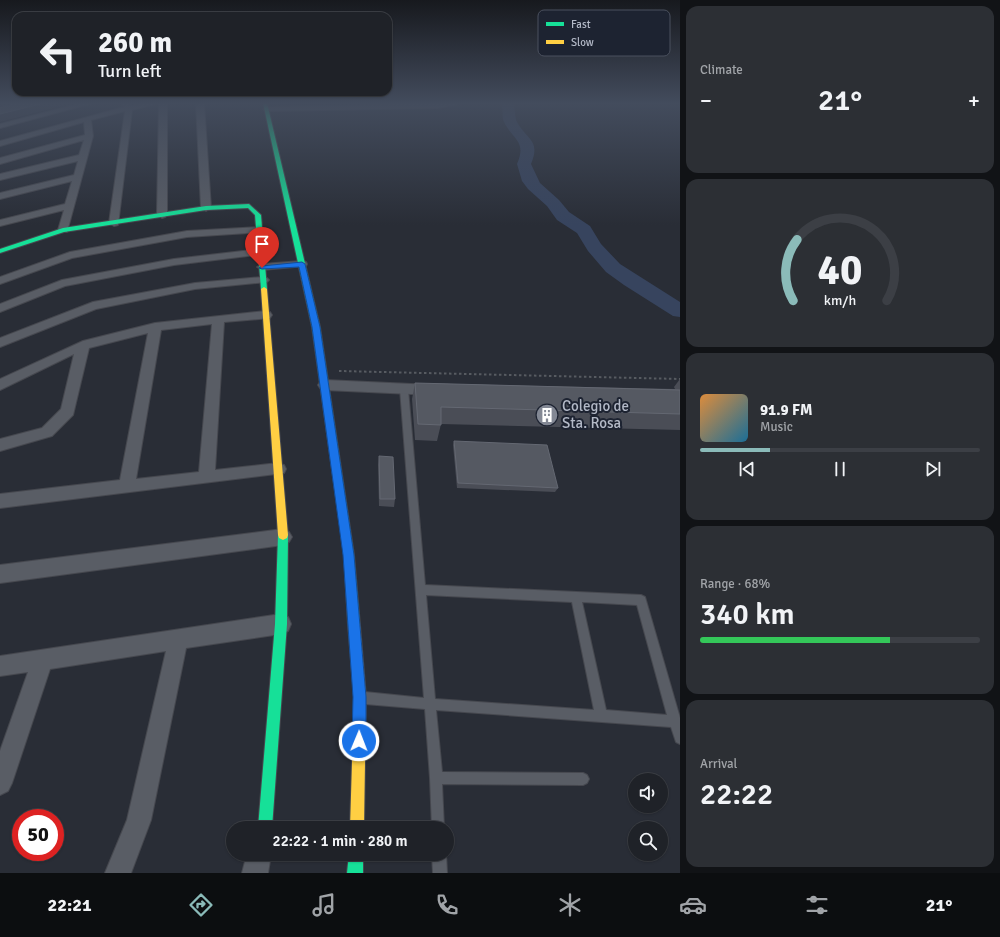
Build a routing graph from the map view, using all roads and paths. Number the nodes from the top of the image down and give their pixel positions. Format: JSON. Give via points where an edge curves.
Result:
{"nodes":[{"id":1,"x":61,"y":144,"type":"edge"},
{"id":2,"x":86,"y":144,"type":"edge"},
{"id":3,"x":123,"y":144,"type":"edge"},
{"id":4,"x":163,"y":144,"type":"edge"},
{"id":5,"x":202,"y":144,"type":"edge"},
{"id":6,"x":275,"y":144,"type":"edge"},
{"id":7,"x":83,"y":157,"type":"junction"},
{"id":8,"x":0,"y":161,"type":"edge"},
{"id":9,"x":0,"y":177,"type":"edge"},
{"id":10,"x":77,"y":177,"type":"junction"},
{"id":11,"x":0,"y":196,"type":"edge"},
{"id":12,"x":69,"y":206,"type":"junction"},
{"id":13,"x":206,"y":208,"type":"junction"},
{"id":14,"x":162,"y":215,"type":"junction"},
{"id":15,"x":0,"y":223,"type":"edge"},
{"id":16,"x":114,"y":223,"type":"junction"},
{"id":17,"x":63,"y":230,"type":"junction"},
{"id":18,"x":259,"y":230,"type":"junction"},
{"id":19,"x":0,"y":251,"type":"edge"},
{"id":20,"x":261,"y":252,"type":"junction"},
{"id":21,"x":302,"y":264,"type":"junction"},
{"id":22,"x":262,"y":268,"type":"junction"},
{"id":23,"x":263,"y":280,"type":"junction"},
{"id":24,"x":0,"y":281,"type":"edge"},
{"id":25,"x":0,"y":308,"type":"edge"},
{"id":26,"x":266,"y":315,"type":"junction"},
{"id":27,"x":218,"y":319,"type":"junction"},
{"id":28,"x":155,"y":327,"type":"junction"},
{"id":29,"x":0,"y":343,"type":"edge"},
{"id":30,"x":83,"y":345,"type":"junction"},
{"id":31,"x":323,"y":371,"type":"junction"},
{"id":32,"x":680,"y":379,"type":"edge"},
{"id":33,"x":0,"y":385,"type":"edge"},
{"id":34,"x":324,"y":385,"type":"junction"},
{"id":35,"x":404,"y":389,"type":"junction"},
{"id":36,"x":444,"y":390,"type":"edge"},
{"id":37,"x":0,"y":445,"type":"edge"},
{"id":38,"x":278,"y":469,"type":"junction"},
{"id":39,"x":207,"y":477,"type":"junction"},
{"id":40,"x":127,"y":486,"type":"junction"},
{"id":41,"x":0,"y":501,"type":"edge"},
{"id":42,"x":283,"y":537,"type":"junction"},
{"id":43,"x":0,"y":574,"type":"edge"},
{"id":44,"x":421,"y":590,"type":"junction"},
{"id":45,"x":576,"y":597,"type":"junction"},
{"id":46,"x":281,"y":624,"type":"junction"},
{"id":47,"x":178,"y":640,"type":"junction"},
{"id":48,"x":43,"y":659,"type":"junction"},
{"id":49,"x":0,"y":666,"type":"edge"},
{"id":50,"x":360,"y":697,"type":"junction"},
{"id":51,"x":430,"y":704,"type":"junction"},
{"id":52,"x":601,"y":716,"type":"junction"},
{"id":53,"x":675,"y":721,"type":"junction"},
{"id":54,"x":680,"y":738,"type":"edge"},
{"id":55,"x":436,"y":778,"type":"junction"},
{"id":56,"x":583,"y":779,"type":"dead end"},
{"id":57,"x":0,"y":783,"type":"edge"},
{"id":58,"x":266,"y":821,"type":"edge"},
{"id":59,"x":357,"y":821,"type":"edge"},
{"id":60,"x":438,"y":821,"type":"edge"},
{"id":61,"x":258,"y":861,"type":"edge"},
{"id":62,"x":355,"y":861,"type":"edge"},
{"id":63,"x":439,"y":861,"type":"edge"},
{"id":64,"x":118,"y":873,"type":"edge"},
{"id":65,"x":255,"y":873,"type":"edge"},
{"id":66,"x":354,"y":873,"type":"edge"},
{"id":67,"x":440,"y":873,"type":"edge"}],
"edges":[{"from":1,"to":8,"type":"street"},
{"from":2,"to":7,"type":"street"},
{"from":3,"to":16,"type":"street"},
{"from":4,"to":14,"type":"street"},
{"from":5,"to":13,"type":"street"},
{"from":6,"to":21,"type":"main road"},
{"from":7,"to":9,"type":"street"},
{"from":7,"to":10,"type":"street"},
{"from":10,"to":11,"type":"street"},
{"from":10,"to":12,"type":"street"},
{"from":12,"to":15,"type":"street"},
{"from":12,"to":17,"type":"street"},
{"from":13,"to":14,"type":"main road"},
{"from":13,"to":18,"type":"main road","via":[[249,206],[258,215]]},
{"from":14,"to":16,"type":"main road"},
{"from":16,"to":17,"type":"main road"},
{"from":17,"to":19,"type":"main road"},
{"from":18,"to":20,"type":"main road"},
{"from":18,"to":24,"type":"street","via":[[188,234],[70,255]]},
{"from":20,"to":22,"type":"main road"},
{"from":20,"to":25,"type":"street","via":[[174,262],[62,283]]},
{"from":21,"to":22,"type":"street"},
{"from":21,"to":31,"type":"main road"},
{"from":22,"to":23,"type":"main road"},
{"from":23,"to":26,"type":"main road"},
{"from":23,"to":29,"type":"street","via":[[195,286],[94,306]]},
{"from":26,"to":27,"type":"street"},
{"from":26,"to":38,"type":"main road"},
{"from":27,"to":28,"type":"street"},
{"from":27,"to":39,"type":"street"},
{"from":28,"to":30,"type":"street"},
{"from":28,"to":40,"type":"street"},
{"from":30,"to":33,"type":"street"},
{"from":30,"to":37,"type":"street","via":[[68,411],[47,432]]},
{"from":31,"to":32,"type":"path"},
{"from":31,"to":34,"type":"main road"},
{"from":34,"to":35,"type":"street"},
{"from":34,"to":50,"type":"main road","via":[[349,555]]},
{"from":35,"to":36,"type":"street"},
{"from":35,"to":44,"type":"lane"},
{"from":38,"to":39,"type":"street"},
{"from":38,"to":42,"type":"main road"},
{"from":39,"to":40,"type":"street"},
{"from":40,"to":41,"type":"street"},
{"from":42,"to":43,"type":"street"},
{"from":42,"to":46,"type":"main road"},
{"from":44,"to":45,"type":"lane"},
{"from":44,"to":51,"type":"lane"},
{"from":45,"to":52,"type":"lane"},
{"from":45,"to":53,"type":"lane","via":[[641,600]]},
{"from":46,"to":47,"type":"street"},
{"from":46,"to":58,"type":"main road"},
{"from":47,"to":48,"type":"street"},
{"from":47,"to":64,"type":"street","via":[[139,820]]},
{"from":48,"to":49,"type":"street"},
{"from":48,"to":57,"type":"street"},
{"from":50,"to":51,"type":"lane"},
{"from":50,"to":59,"type":"main road"},
{"from":51,"to":52,"type":"lane"},
{"from":51,"to":55,"type":"lane"},
{"from":52,"to":53,"type":"lane"},
{"from":53,"to":54,"type":"lane"},
{"from":55,"to":56,"type":"lane"},
{"from":55,"to":60,"type":"lane"},
{"from":61,"to":65,"type":"street"},
{"from":62,"to":66,"type":"main road"},
{"from":63,"to":67,"type":"lane"}]}
